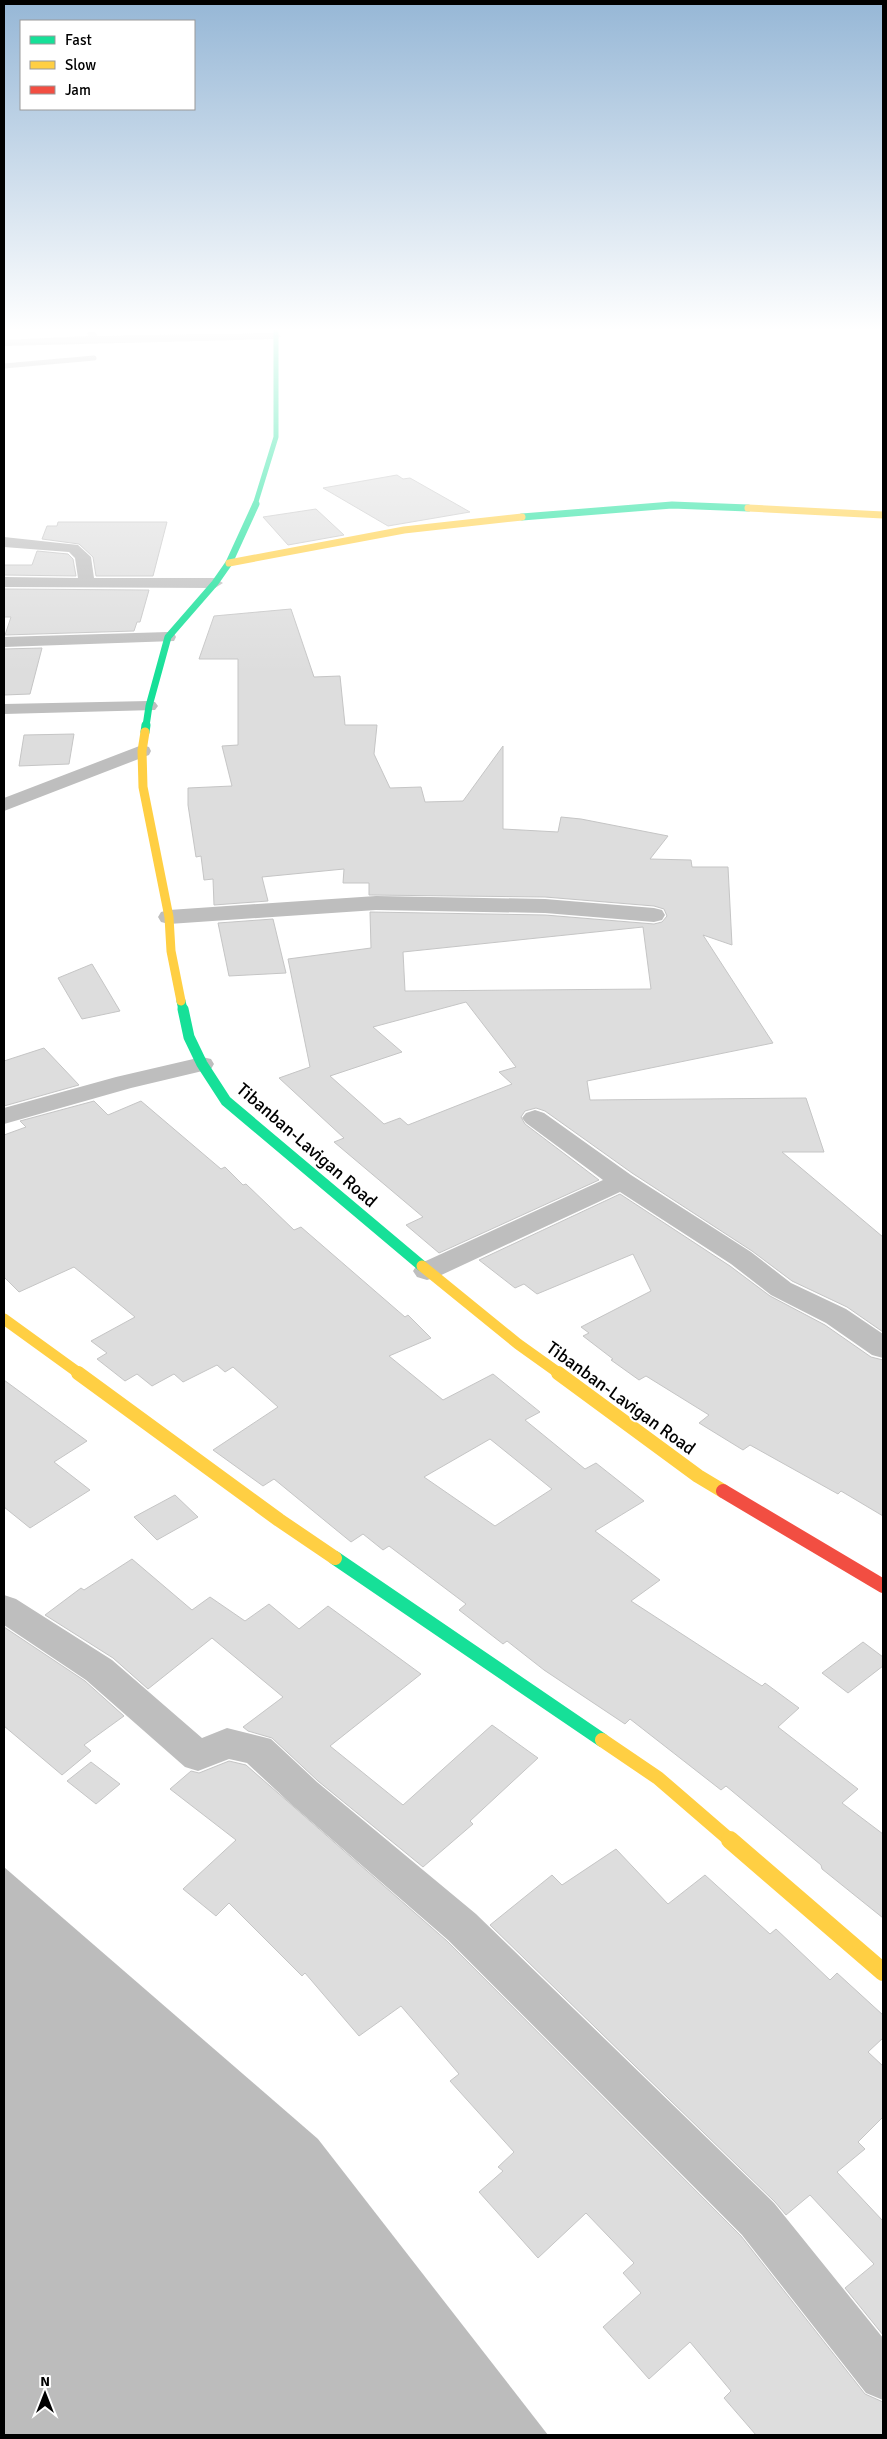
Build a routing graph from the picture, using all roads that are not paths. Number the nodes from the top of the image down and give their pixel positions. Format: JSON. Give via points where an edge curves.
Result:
{"nodes":[{"id":1,"x":273,"y":446,"type":"edge"},
{"id":2,"x":883,"y":515,"type":"edge"},
{"id":3,"x":4,"y":542,"type":"edge"},
{"id":4,"x":229,"y":563,"type":"junction"},
{"id":5,"x":86,"y":580,"type":"junction"},
{"id":6,"x":4,"y":582,"type":"edge"},
{"id":7,"x":216,"y":583,"type":"junction"},
{"id":8,"x":168,"y":637,"type":"junction"},
{"id":9,"x":4,"y":642,"type":"edge"},
{"id":10,"x":149,"y":706,"type":"junction"},
{"id":11,"x":4,"y":709,"type":"edge"},
{"id":12,"x":142,"y":751,"type":"junction"},
{"id":13,"x":4,"y":806,"type":"edge"},
{"id":14,"x":654,"y":915,"type":"dead end"},
{"id":15,"x":169,"y":917,"type":"junction"},
{"id":16,"x":202,"y":1064,"type":"junction"},
{"id":17,"x":4,"y":1116,"type":"edge"},
{"id":18,"x":535,"y":1118,"type":"dead end"},
{"id":19,"x":622,"y":1181,"type":"junction"},
{"id":20,"x":427,"y":1271,"type":"junction"},
{"id":21,"x":4,"y":1319,"type":"edge"},
{"id":22,"x":883,"y":1348,"type":"edge"},
{"id":23,"x":883,"y":1586,"type":"edge"},
{"id":24,"x":4,"y":1608,"type":"edge"},
{"id":25,"x":883,"y":1972,"type":"edge"},
{"id":26,"x":883,"y":2376,"type":"edge"}],
"edges":[{"from":1,"to":4,"type":"main road","name":"Tibanban-Lavigan Road","via":[[250,519]]},
{"from":2,"to":4,"type":"main road","via":[[672,505],[576,511],[404,530]]},
{"from":3,"to":5,"type":"street","via":[[73,548],[83,556]]},
{"from":4,"to":7,"type":"main road","name":"Tibanban-Lavigan Road"},
{"from":5,"to":6,"type":"street"},
{"from":5,"to":7,"type":"street"},
{"from":7,"to":8,"type":"main road","name":"Tibanban-Lavigan Road"},
{"from":8,"to":9,"type":"street"},
{"from":8,"to":10,"type":"main road","name":"Tibanban-Lavigan Road"},
{"from":10,"to":11,"type":"street"},
{"from":10,"to":12,"type":"main road","name":"Tibanban-Lavigan Road"},
{"from":12,"to":13,"type":"street"},
{"from":12,"to":15,"type":"main road","name":"Tibanban-Lavigan Road","via":[[143,787]]},
{"from":14,"to":15,"type":"street","via":[[545,906],[376,903]]},
{"from":15,"to":16,"type":"main road","name":"Tibanban-Lavigan Road","via":[[171,951],[185,1018]]},
{"from":16,"to":17,"type":"street"},
{"from":16,"to":20,"type":"main road","name":"Tibanban-Lavigan Road","via":[[226,1101]]},
{"from":18,"to":19,"type":"street"},
{"from":19,"to":20,"type":"street"},
{"from":19,"to":22,"type":"street","via":[[741,1258],[781,1289],[836,1316]]},
{"from":20,"to":23,"type":"main road","name":"Tibanban-Lavigan Road","via":[[518,1344],[698,1476]]},
{"from":21,"to":25,"type":"main road","via":[[279,1520],[658,1778]]},
{"from":24,"to":26,"type":"street","via":[[100,1670],[198,1756],[227,1743],[258,1750],[462,1927],[758,2219]]}]}
